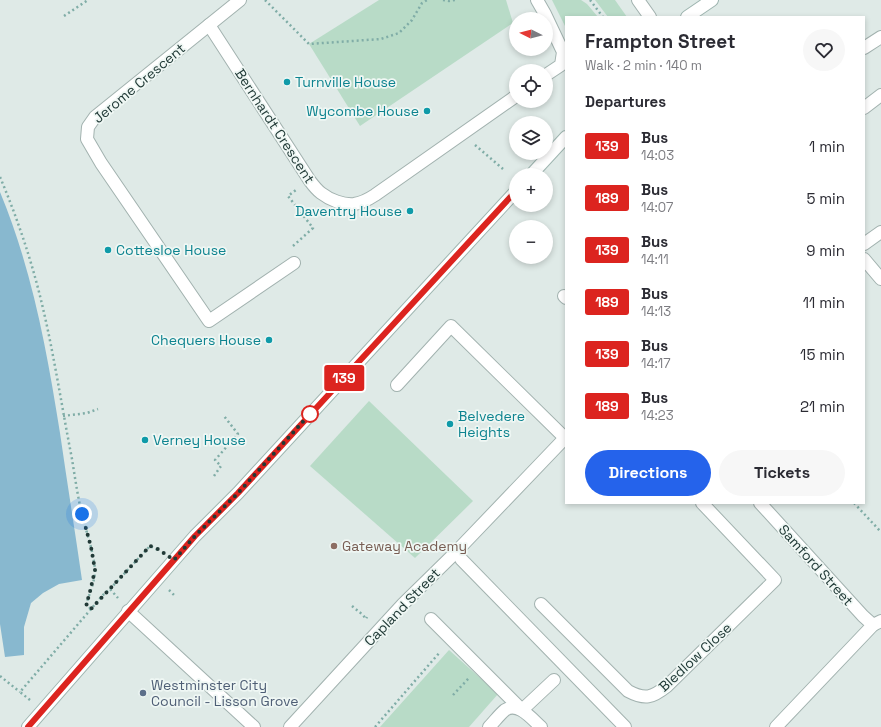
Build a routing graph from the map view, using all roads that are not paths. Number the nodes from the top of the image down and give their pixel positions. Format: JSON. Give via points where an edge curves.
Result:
{"nodes":[{"id":1,"x":537,"y":0,"type":"edge"},
{"id":2,"x":638,"y":0,"type":"edge"},
{"id":3,"x":712,"y":0,"type":"edge"},
{"id":4,"x":239,"y":1,"type":"edge"},
{"id":5,"x":649,"y":16,"type":"edge"},
{"id":6,"x":688,"y":16,"type":"edge"},
{"id":7,"x":209,"y":25,"type":"junction"},
{"id":8,"x":881,"y":37,"type":"edge"},
{"id":9,"x":865,"y":47,"type":"edge"},
{"id":10,"x":553,"y":70,"type":"edge"},
{"id":11,"x":881,"y":95,"type":"edge"},
{"id":12,"x":509,"y":101,"type":"edge"},
{"id":13,"x":865,"y":107,"type":"edge"},
{"id":14,"x":565,"y":139,"type":"edge"},
{"id":15,"x":538,"y":168,"type":"edge"},
{"id":16,"x":509,"y":199,"type":"edge"},
{"id":17,"x":881,"y":232,"type":"edge"},
{"id":18,"x":865,"y":243,"type":"edge"},
{"id":19,"x":865,"y":260,"type":"edge"},
{"id":20,"x":294,"y":263,"type":"road end"},
{"id":21,"x":881,"y":279,"type":"edge"},
{"id":22,"x":397,"y":384,"type":"dead end"},
{"id":23,"x":565,"y":437,"type":"edge"},
{"id":24,"x":703,"y":504,"type":"edge"},
{"id":25,"x":761,"y":504,"type":"edge"},
{"id":26,"x":461,"y":559,"type":"dead end"},
{"id":27,"x":541,"y":604,"type":"dead end"},
{"id":28,"x":128,"y":611,"type":"junction"},
{"id":29,"x":432,"y":620,"type":"dead end"},
{"id":30,"x":877,"y":623,"type":"edge"},
{"id":31,"x":554,"y":680,"type":"dead end"},
{"id":32,"x":522,"y":710,"type":"junction"},
{"id":33,"x":28,"y":727,"type":"edge"},
{"id":34,"x":254,"y":727,"type":"edge"},
{"id":35,"x":290,"y":727,"type":"edge"},
{"id":36,"x":489,"y":727,"type":"edge"},
{"id":37,"x":541,"y":727,"type":"edge"},
{"id":38,"x":624,"y":727,"type":"edge"},
{"id":39,"x":776,"y":727,"type":"edge"}],
"edges":[{"from":1,"to":10,"type":"street","via":[[563,52],[561,65]]},
{"from":2,"to":5,"type":"street"},
{"from":3,"to":6,"type":"street"},
{"from":4,"to":7,"type":"street"},
{"from":7,"to":12,"type":"street","name":"Bernhardt Crescent","via":[[310,181],[330,200],[344,204],[354,204],[375,196]]},
{"from":7,"to":20,"type":"street","name":"Jerome Crescent","via":[[95,117],[88,127],[87,139],[209,321]]},
{"from":8,"to":9,"type":"street"},
{"from":11,"to":13,"type":"street"},
{"from":14,"to":15,"type":"street"},
{"from":16,"to":28,"type":"street"},
{"from":17,"to":18,"type":"street"},
{"from":19,"to":21,"type":"street"},
{"from":22,"to":23,"type":"street","name":"Capland Street","via":[[451,326]]},
{"from":23,"to":35,"type":"street","name":"Capland Street","via":[[403,604]]},
{"from":24,"to":27,"type":"street","name":"Bledlow Close","via":[[775,580],[667,686],[653,696],[644,698],[628,691]]},
{"from":25,"to":30,"type":"street","name":"Samford Street","via":[[863,616]]},
{"from":26,"to":38,"type":"street"},
{"from":28,"to":33,"type":"street"},
{"from":28,"to":34,"type":"street"},
{"from":29,"to":32,"type":"street"},
{"from":30,"to":39,"type":"street"},
{"from":31,"to":32,"type":"street"},
{"from":32,"to":36,"type":"street","via":[[506,710]]},
{"from":32,"to":37,"type":"street"}]}
